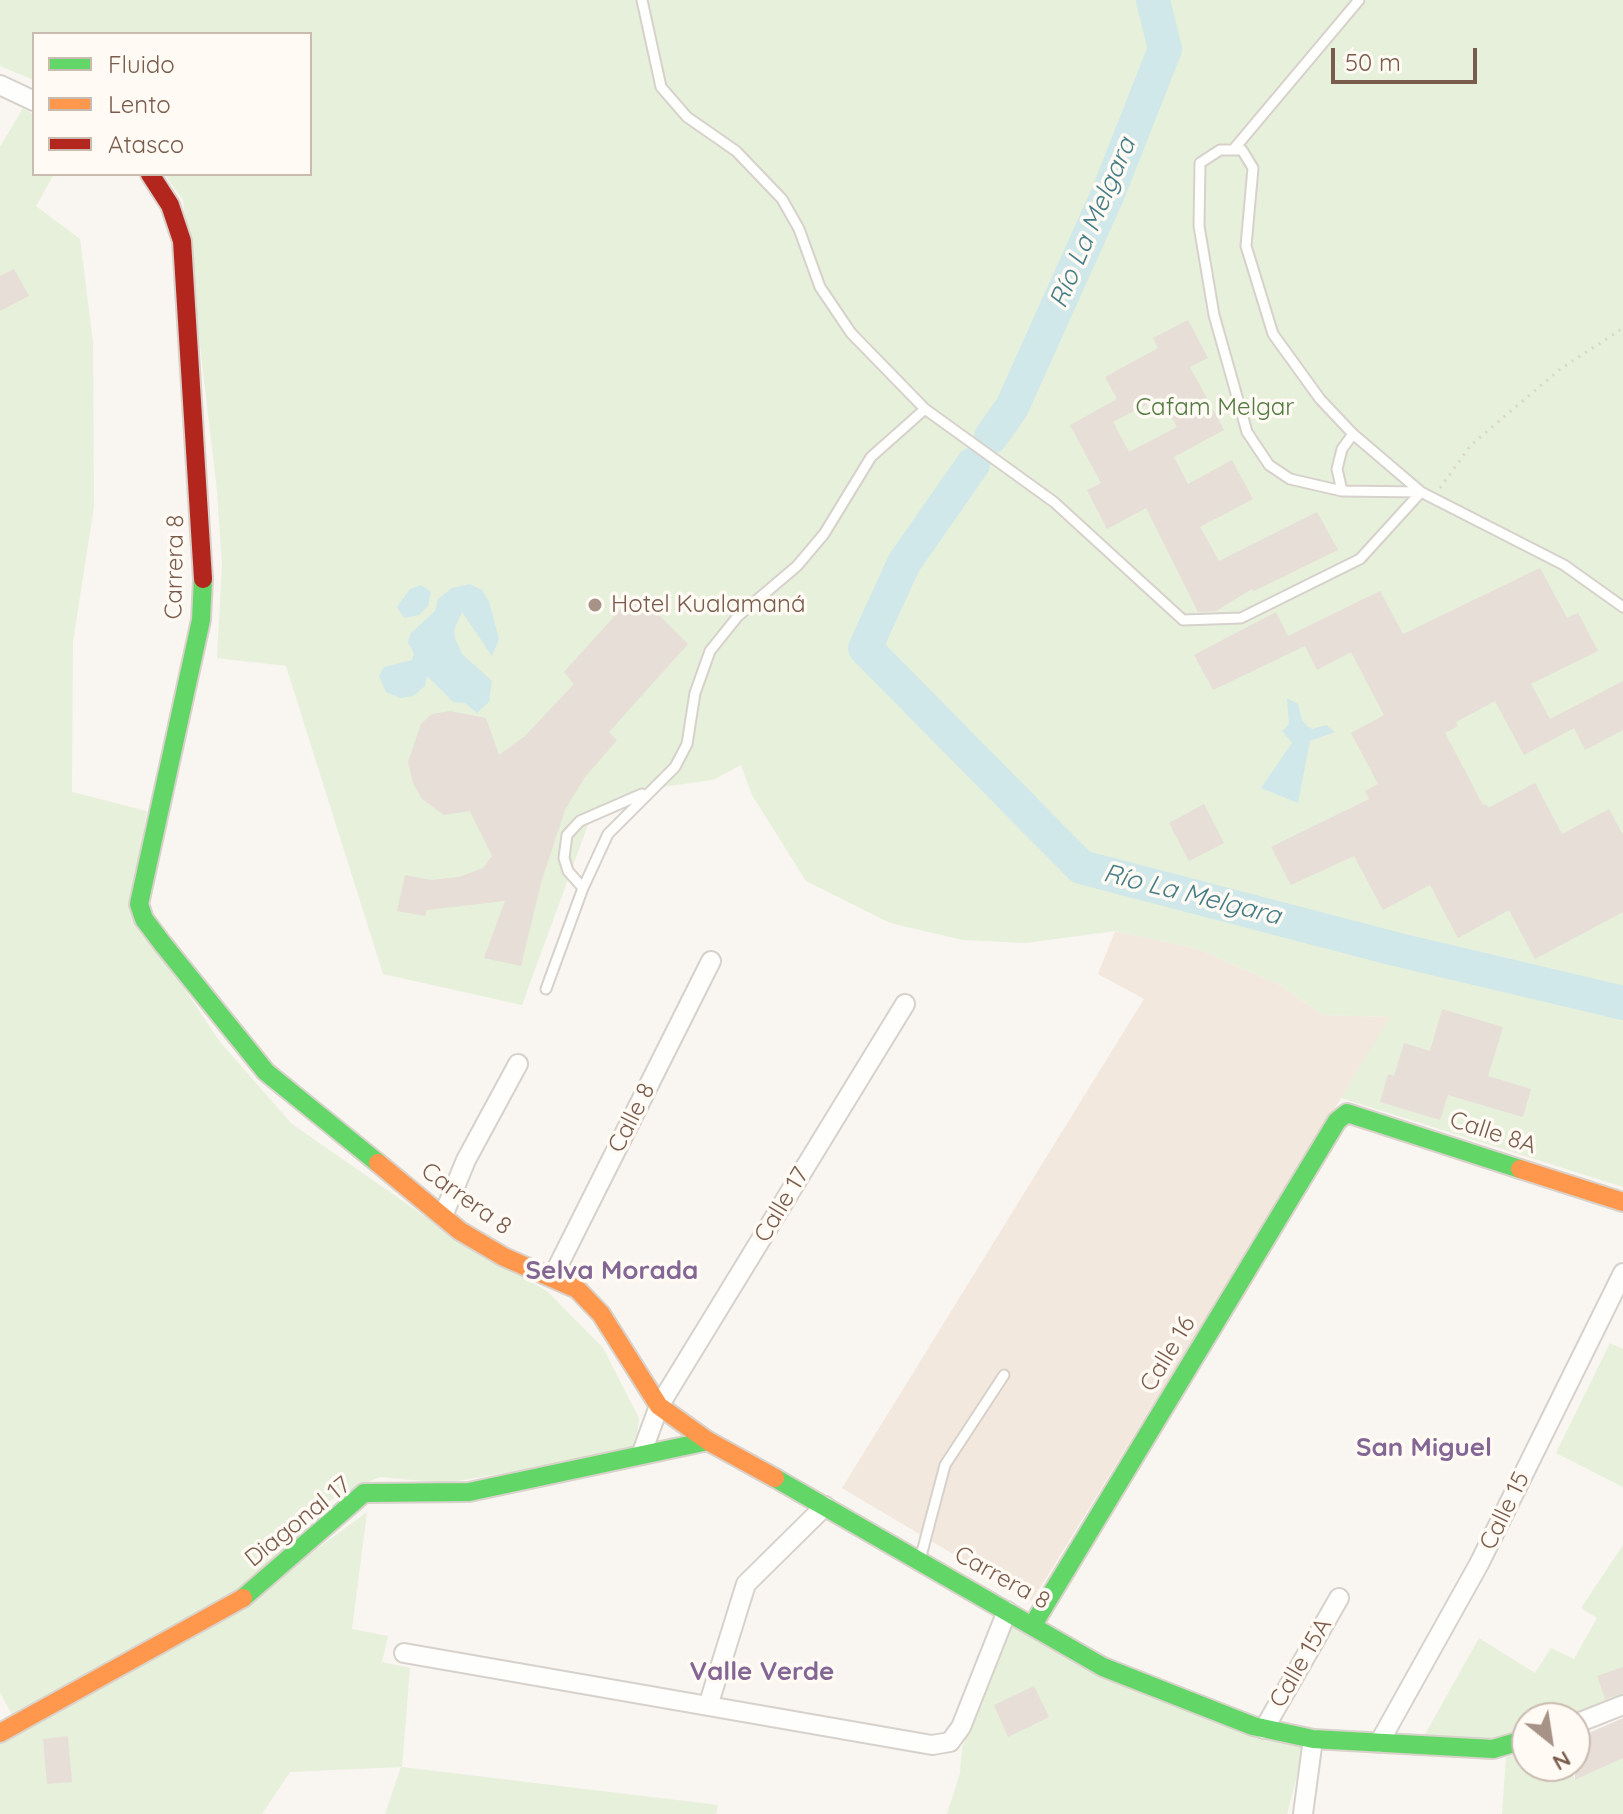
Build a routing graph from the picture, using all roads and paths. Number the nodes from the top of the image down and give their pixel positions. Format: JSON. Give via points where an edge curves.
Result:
{"nodes":[{"id":1,"x":642,"y":0,"type":"edge"},
{"id":2,"x":1359,"y":0,"type":"edge"},
{"id":3,"x":0,"y":85,"type":"edge"},
{"id":4,"x":32,"y":100,"type":"edge"},
{"id":5,"x":1233,"y":150,"type":"junction"},
{"id":6,"x":151,"y":176,"type":"edge"},
{"id":7,"x":1623,"y":328,"type":"edge"},
{"id":8,"x":925,"y":409,"type":"junction"},
{"id":9,"x":1353,"y":434,"type":"junction"},
{"id":10,"x":1342,"y":491,"type":"junction"},
{"id":11,"x":1421,"y":492,"type":"junction"},
{"id":12,"x":1434,"y":498,"type":"junction"},
{"id":13,"x":1623,"y":607,"type":"edge"},
{"id":14,"x":645,"y":793,"type":"junction"},
{"id":15,"x":583,"y":888,"type":"junction"},
{"id":16,"x":711,"y":961,"type":"dead end"},
{"id":17,"x":546,"y":989,"type":"dead end"},
{"id":18,"x":905,"y":1004,"type":"dead end"},
{"id":19,"x":518,"y":1064,"type":"dead end"},
{"id":20,"x":1347,"y":1113,"type":"joint"},
{"id":21,"x":1623,"y":1202,"type":"edge"},
{"id":22,"x":443,"y":1216,"type":"junction"},
{"id":23,"x":1623,"y":1273,"type":"edge"},
{"id":24,"x":553,"y":1276,"type":"junction"},
{"id":25,"x":1004,"y":1375,"type":"dead end"},
{"id":26,"x":659,"y":1406,"type":"junction"},
{"id":27,"x":708,"y":1441,"type":"junction"},
{"id":28,"x":641,"y":1455,"type":"junction"},
{"id":29,"x":825,"y":1506,"type":"junction"},
{"id":30,"x":920,"y":1559,"type":"junction"},
{"id":31,"x":1339,"y":1598,"type":"dead end"},
{"id":32,"x":1007,"y":1611,"type":"junction"},
{"id":33,"x":1034,"y":1623,"type":"junction"},
{"id":34,"x":404,"y":1653,"type":"dead end"},
{"id":35,"x":1623,"y":1705,"type":"edge"},
{"id":36,"x":708,"y":1706,"type":"junction"},
{"id":37,"x":1591,"y":1718,"type":"edge"},
{"id":38,"x":1264,"y":1729,"type":"junction"},
{"id":39,"x":0,"y":1732,"type":"edge"},
{"id":40,"x":1313,"y":1739,"type":"junction"},
{"id":41,"x":1379,"y":1743,"type":"junction"},
{"id":42,"x":1511,"y":1744,"type":"edge"},
{"id":43,"x":1303,"y":1814,"type":"edge"}],
"edges":[{"from":1,"to":8,"type":"lane","via":[[661,87],[687,117],[736,151],[782,199],[820,287],[851,333]]},
{"from":2,"to":5,"type":"lane"},
{"from":3,"to":4,"type":"street"},
{"from":5,"to":9,"type":"lane","via":[[1242,150],[1253,168],[1246,246],[1273,334]]},
{"from":5,"to":10,"type":"lane","via":[[1220,150],[1200,163],[1199,226],[1214,315],[1247,432],[1269,465],[1290,479]]},
{"from":6,"to":22,"type":"street","name":"Carrera 8","via":[[170,205],[182,241],[204,563],[201,620],[139,904],[162,943],[266,1072]]},
{"from":7,"to":12,"type":"path","via":[[1559,370],[1471,445]]},
{"from":8,"to":11,"type":"lane","via":[[1054,502],[1183,620],[1241,618],[1360,559]]},
{"from":8,"to":14,"type":"lane","via":[[871,457],[824,534],[797,566],[738,616],[710,651],[695,693],[687,744],[675,767]]},
{"from":9,"to":10,"type":"lane","via":[[1337,469]]},
{"from":9,"to":11,"type":"lane"},
{"from":10,"to":11,"type":"lane"},
{"from":11,"to":12,"type":"lane"},
{"from":12,"to":13,"type":"lane","via":[[1564,565]]},
{"from":14,"to":15,"type":"lane","via":[[608,834]]},
{"from":14,"to":15,"type":"lane","via":[[580,821],[567,835],[564,858]]},
{"from":15,"to":17,"type":"lane"},
{"from":16,"to":24,"type":"street","name":"Calle 8"},
{"from":18,"to":26,"type":"street","name":"Calle 17"},
{"from":19,"to":22,"type":"street","via":[[466,1160]]},
{"from":20,"to":21,"type":"street","name":"Calle 8A"},
{"from":20,"to":33,"type":"street","name":"Calle 16","via":[[1337,1121]]},
{"from":22,"to":24,"type":"street","name":"Carrera 8","via":[[504,1257]]},
{"from":23,"to":41,"type":"street","name":"Calle 15","via":[[1479,1564]]},
{"from":24,"to":26,"type":"street","name":"Carrera 8","via":[[577,1289],[601,1314]]},
{"from":25,"to":30,"type":"lane","via":[[945,1465]]},
{"from":26,"to":27,"type":"street","name":"Carrera 8"},
{"from":26,"to":28,"type":"street","name":"Calle 17"},
{"from":27,"to":28,"type":"street","name":"Diagonal 17"},
{"from":27,"to":29,"type":"street","name":"Carrera 8"},
{"from":28,"to":39,"type":"street","name":"Diagonal 17","via":[[469,1492],[364,1493],[238,1602]]},
{"from":29,"to":30,"type":"street","name":"Carrera 8"},
{"from":29,"to":36,"type":"street","via":[[746,1584]]},
{"from":30,"to":32,"type":"street","name":"Carrera 8"},
{"from":31,"to":38,"type":"street","name":"Calle 15A"},
{"from":32,"to":33,"type":"street","name":"Carrera 8"},
{"from":32,"to":36,"type":"street","via":[[961,1727],[950,1742],[932,1745]]},
{"from":33,"to":38,"type":"street","name":"Carrera 8","via":[[1103,1667]]},
{"from":34,"to":36,"type":"street"},
{"from":35,"to":37,"type":"street"},
{"from":38,"to":40,"type":"street","name":"Carrera 8"},
{"from":40,"to":41,"type":"street","name":"Carrera 8"},
{"from":40,"to":43,"type":"street"},
{"from":41,"to":42,"type":"street","name":"Carrera 8","via":[[1493,1749]]}]}
